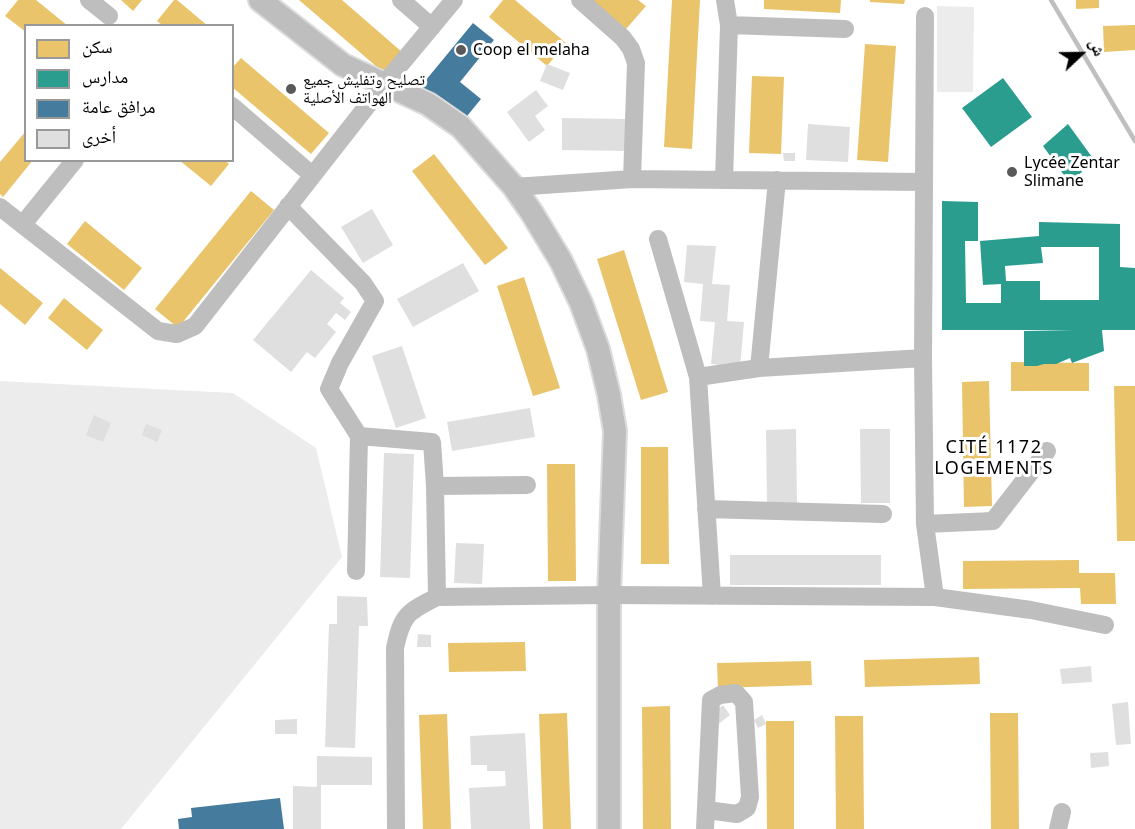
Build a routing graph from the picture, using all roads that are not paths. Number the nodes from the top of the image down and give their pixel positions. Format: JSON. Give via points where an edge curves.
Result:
{"nodes":[{"id":1,"x":89,"y":0,"type":"edge"},
{"id":2,"x":260,"y":0,"type":"edge"},
{"id":3,"x":401,"y":0,"type":"edge"},
{"id":4,"x":454,"y":0,"type":"edge"},
{"id":5,"x":580,"y":0,"type":"edge"},
{"id":6,"x":725,"y":0,"type":"edge"},
{"id":7,"x":109,"y":16,"type":"dead end"},
{"id":8,"x":925,"y":16,"type":"dead end"},
{"id":9,"x":729,"y":26,"type":"junction"},
{"id":10,"x":432,"y":27,"type":"junction"},
{"id":11,"x":845,"y":29,"type":"dead end"},
{"id":12,"x":385,"y":83,"type":"junction"},
{"id":13,"x":234,"y":108,"type":"edge"},
{"id":14,"x":73,"y":162,"type":"edge"},
{"id":15,"x":312,"y":175,"type":"junction"},
{"id":16,"x":632,"y":179,"type":"junction"},
{"id":17,"x":724,"y":180,"type":"junction"},
{"id":18,"x":777,"y":180,"type":"junction"},
{"id":19,"x":924,"y":182,"type":"junction"},
{"id":20,"x":514,"y":187,"type":"junction"},
{"id":21,"x":288,"y":206,"type":"junction"},
{"id":22,"x":0,"y":207,"type":"edge"},
{"id":23,"x":23,"y":224,"type":"junction"},
{"id":24,"x":658,"y":239,"type":"dead end"},
{"id":25,"x":923,"y":358,"type":"junction"},
{"id":26,"x":759,"y":368,"type":"junction"},
{"id":27,"x":698,"y":377,"type":"junction"},
{"id":28,"x":359,"y":435,"type":"junction"},
{"id":29,"x":1047,"y":451,"type":"dead end"},
{"id":30,"x":527,"y":485,"type":"dead end"},
{"id":31,"x":435,"y":486,"type":"junction"},
{"id":32,"x":706,"y":509,"type":"junction"},
{"id":33,"x":883,"y":514,"type":"dead end"},
{"id":34,"x":925,"y":524,"type":"junction"},
{"id":35,"x":356,"y":571,"type":"dead end"},
{"id":36,"x":609,"y":595,"type":"junction"},
{"id":37,"x":712,"y":596,"type":"junction"},
{"id":38,"x":437,"y":597,"type":"junction"},
{"id":39,"x":935,"y":597,"type":"junction"},
{"id":40,"x":1106,"y":625,"type":"dead end"},
{"id":41,"x":707,"y":810,"type":"junction"},
{"id":42,"x":396,"y":829,"type":"edge"},
{"id":43,"x":609,"y":829,"type":"edge"},
{"id":44,"x":705,"y":829,"type":"edge"}],
"edges":[{"from":1,"to":7,"type":"street"},
{"from":2,"to":12,"type":"main road","via":[[343,65]]},
{"from":3,"to":10,"type":"street"},
{"from":4,"to":10,"type":"street"},
{"from":5,"to":16,"type":"street","via":[[623,38],[636,63]]},
{"from":6,"to":9,"type":"street"},
{"from":8,"to":19,"type":"street"},
{"from":9,"to":11,"type":"street"},
{"from":9,"to":17,"type":"street"},
{"from":10,"to":12,"type":"street"},
{"from":12,"to":15,"type":"street"},
{"from":12,"to":20,"type":"main road","via":[[428,104],[461,127]]},
{"from":13,"to":15,"type":"street"},
{"from":14,"to":23,"type":"street"},
{"from":15,"to":21,"type":"street"},
{"from":16,"to":17,"type":"street"},
{"from":16,"to":20,"type":"street"},
{"from":17,"to":18,"type":"street"},
{"from":18,"to":19,"type":"street"},
{"from":18,"to":26,"type":"street"},
{"from":19,"to":25,"type":"street"},
{"from":20,"to":36,"type":"main road","via":[[561,261],[581,303],[609,395],[615,432]]},
{"from":21,"to":23,"type":"street","via":[[195,326],[177,334],[158,330]]},
{"from":21,"to":28,"type":"street","via":[[363,283],[375,301],[329,389]]},
{"from":22,"to":23,"type":"street"},
{"from":24,"to":27,"type":"street"},
{"from":25,"to":26,"type":"street"},
{"from":25,"to":34,"type":"street"},
{"from":26,"to":27,"type":"street"},
{"from":27,"to":32,"type":"street"},
{"from":28,"to":31,"type":"street","via":[[432,442]]},
{"from":28,"to":35,"type":"street"},
{"from":29,"to":34,"type":"street","via":[[993,521]]},
{"from":30,"to":31,"type":"street"},
{"from":31,"to":38,"type":"street"},
{"from":32,"to":33,"type":"street"},
{"from":32,"to":37,"type":"street"},
{"from":34,"to":39,"type":"street"},
{"from":36,"to":37,"type":"street"},
{"from":36,"to":38,"type":"street"},
{"from":36,"to":43,"type":"main road"},
{"from":37,"to":39,"type":"street"},
{"from":38,"to":42,"type":"street","via":[[412,609],[400,625],[395,648]]},
{"from":39,"to":40,"type":"street"},
{"from":41,"to":41,"type":"street","via":[[711,700],[736,693],[744,702],[750,797],[747,808],[737,814]]},
{"from":41,"to":44,"type":"street"}]}
